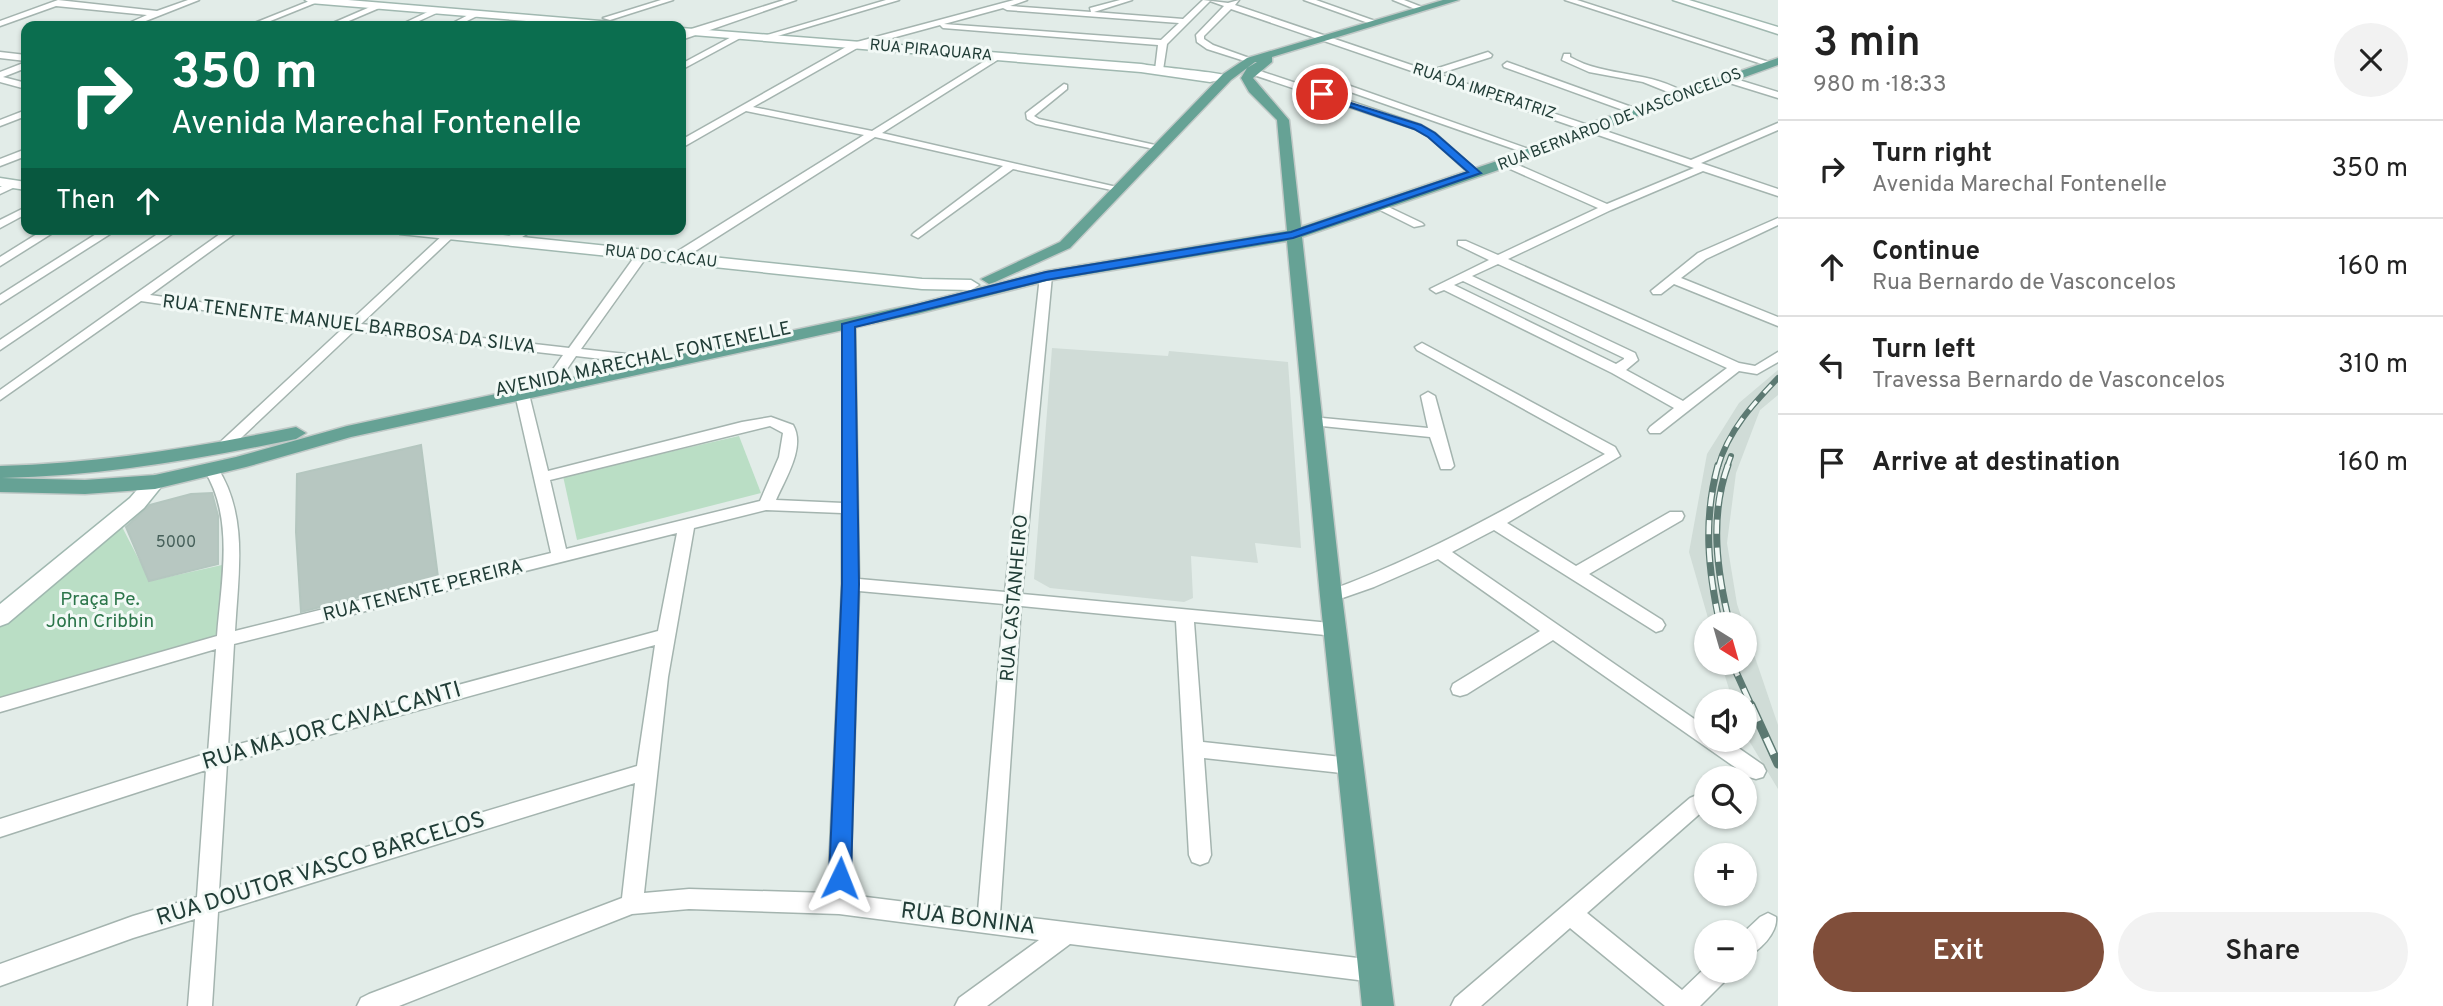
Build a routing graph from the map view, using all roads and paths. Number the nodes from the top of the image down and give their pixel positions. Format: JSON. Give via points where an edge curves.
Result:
{"nodes":[{"id":1,"x":66,"y":0,"type":"edge"},
{"id":2,"x":195,"y":0,"type":"edge"},
{"id":3,"x":310,"y":0,"type":"edge"},
{"id":4,"x":402,"y":0,"type":"edge"},
{"id":5,"x":669,"y":0,"type":"edge"},
{"id":6,"x":792,"y":0,"type":"edge"},
{"id":7,"x":895,"y":0,"type":"edge"},
{"id":8,"x":1023,"y":0,"type":"edge"},
{"id":9,"x":1128,"y":0,"type":"edge"},
{"id":10,"x":1308,"y":0,"type":"edge"},
{"id":11,"x":1397,"y":0,"type":"edge"},
{"id":12,"x":1454,"y":0,"type":"edge"},
{"id":13,"x":1569,"y":0,"type":"edge"},
{"id":14,"x":1678,"y":0,"type":"edge"},
{"id":15,"x":316,"y":1,"type":"edge"},
{"id":16,"x":1205,"y":1,"type":"edge"},
{"id":17,"x":626,"y":2,"type":"edge"},
{"id":18,"x":1230,"y":3,"type":"edge"},
{"id":19,"x":55,"y":4,"type":"junction"},
{"id":20,"x":385,"y":6,"type":"junction"},
{"id":21,"x":646,"y":7,"type":"junction"},
{"id":22,"x":998,"y":7,"type":"junction"},
{"id":23,"x":1423,"y":9,"type":"junction"},
{"id":24,"x":437,"y":11,"type":"junction"},
{"id":25,"x":1082,"y":13,"type":"junction"},
{"id":26,"x":159,"y":14,"type":"junction"},
{"id":27,"x":477,"y":14,"type":"junction"},
{"id":28,"x":140,"y":21,"type":"edge"},
{"id":29,"x":264,"y":21,"type":"edge"},
{"id":30,"x":344,"y":21,"type":"edge"},
{"id":31,"x":414,"y":21,"type":"edge"},
{"id":32,"x":462,"y":21,"type":"edge"},
{"id":33,"x":602,"y":21,"type":"junction"},
{"id":34,"x":1184,"y":21,"type":"junction"},
{"id":35,"x":1374,"y":22,"type":"junction"},
{"id":36,"x":0,"y":25,"type":"edge"},
{"id":37,"x":930,"y":25,"type":"junction"},
{"id":38,"x":21,"y":28,"type":"edge"},
{"id":39,"x":1778,"y":31,"type":"edge"},
{"id":40,"x":686,"y":33,"type":"edge"},
{"id":41,"x":686,"y":34,"type":"edge"},
{"id":42,"x":740,"y":36,"type":"junction"},
{"id":43,"x":761,"y":38,"type":"junction"},
{"id":44,"x":1319,"y":38,"type":"junction"},
{"id":45,"x":1163,"y":43,"type":"junction"},
{"id":46,"x":856,"y":45,"type":"junction"},
{"id":47,"x":0,"y":55,"type":"edge"},
{"id":48,"x":1488,"y":55,"type":"dead end"},
{"id":49,"x":1567,"y":55,"type":"dead end"},
{"id":50,"x":21,"y":57,"type":"edge"},
{"id":51,"x":996,"y":57,"type":"junction"},
{"id":52,"x":1774,"y":63,"type":"edge"},
{"id":53,"x":686,"y":64,"type":"edge"},
{"id":54,"x":1507,"y":65,"type":"dead end"},
{"id":55,"x":21,"y":67,"type":"edge"},
{"id":56,"x":1159,"y":71,"type":"junction"},
{"id":57,"x":1242,"y":73,"type":"junction"},
{"id":58,"x":1181,"y":74,"type":"junction"},
{"id":59,"x":1428,"y":74,"type":"junction"},
{"id":60,"x":0,"y":77,"type":"edge"},
{"id":61,"x":1726,"y":79,"type":"junction"},
{"id":62,"x":21,"y":84,"type":"edge"},
{"id":63,"x":1296,"y":86,"type":"junction"},
{"id":64,"x":1064,"y":87,"type":"dead end"},
{"id":65,"x":1215,"y":93,"type":"junction"},
{"id":66,"x":1683,"y":95,"type":"junction"},
{"id":67,"x":1778,"y":95,"type":"edge"},
{"id":68,"x":745,"y":108,"type":"junction"},
{"id":69,"x":1637,"y":112,"type":"junction"},
{"id":70,"x":21,"y":115,"type":"edge"},
{"id":71,"x":0,"y":123,"type":"edge"},
{"id":72,"x":1778,"y":126,"type":"edge"},
{"id":73,"x":1592,"y":127,"type":"junction"},
{"id":74,"x":874,"y":134,"type":"junction"},
{"id":75,"x":686,"y":141,"type":"edge"},
{"id":76,"x":1159,"y":147,"type":"junction"},
{"id":77,"x":1532,"y":152,"type":"junction"},
{"id":78,"x":21,"y":154,"type":"edge"},
{"id":79,"x":0,"y":163,"type":"edge"},
{"id":80,"x":1505,"y":163,"type":"junction"},
{"id":81,"x":1011,"y":165,"type":"junction"},
{"id":82,"x":1699,"y":165,"type":"junction"},
{"id":83,"x":1475,"y":173,"type":"junction"},
{"id":84,"x":1117,"y":190,"type":"junction"},
{"id":85,"x":1778,"y":193,"type":"edge"},
{"id":86,"x":1380,"y":206,"type":"junction"},
{"id":87,"x":1607,"y":208,"type":"junction"},
{"id":88,"x":21,"y":213,"type":"edge"},
{"id":89,"x":1778,"y":221,"type":"edge"},
{"id":90,"x":0,"y":225,"type":"edge"},
{"id":91,"x":1418,"y":225,"type":"dead end"},
{"id":92,"x":1292,"y":226,"type":"junction"},
{"id":93,"x":43,"y":235,"type":"edge"},
{"id":94,"x":103,"y":235,"type":"edge"},
{"id":95,"x":164,"y":235,"type":"edge"},
{"id":96,"x":226,"y":235,"type":"edge"},
{"id":97,"x":448,"y":235,"type":"edge"},
{"id":98,"x":459,"y":235,"type":"edge"},
{"id":99,"x":519,"y":235,"type":"edge"},
{"id":100,"x":918,"y":235,"type":"dead end"},
{"id":101,"x":510,"y":240,"type":"junction"},
{"id":102,"x":1462,"y":243,"type":"dead end"},
{"id":103,"x":1065,"y":245,"type":"junction"},
{"id":104,"x":642,"y":255,"type":"junction"},
{"id":105,"x":1497,"y":258,"type":"junction"},
{"id":106,"x":674,"y":259,"type":"junction"},
{"id":107,"x":0,"y":262,"type":"edge"},
{"id":108,"x":1030,"y":262,"type":"junction"},
{"id":109,"x":1095,"y":267,"type":"junction"},
{"id":110,"x":1046,"y":276,"type":"junction"},
{"id":111,"x":1462,"y":276,"type":"junction"},
{"id":112,"x":1672,"y":279,"type":"junction"},
{"id":113,"x":1657,"y":291,"type":"dead end"},
{"id":114,"x":924,"y":292,"type":"junction"},
{"id":115,"x":137,"y":297,"type":"junction"},
{"id":116,"x":0,"y":300,"type":"edge"},
{"id":117,"x":1778,"y":322,"type":"edge"},
{"id":118,"x":849,"y":324,"type":"junction"},
{"id":119,"x":349,"y":327,"type":"junction"},
{"id":120,"x":0,"y":346,"type":"edge"},
{"id":121,"x":1422,"y":347,"type":"dead end"},
{"id":122,"x":572,"y":353,"type":"junction"},
{"id":123,"x":1778,"y":356,"type":"edge"},
{"id":124,"x":644,"y":360,"type":"junction"},
{"id":125,"x":1736,"y":367,"type":"junction"},
{"id":126,"x":1617,"y":370,"type":"junction"},
{"id":127,"x":552,"y":379,"type":"junction"},
{"id":128,"x":2,"y":393,"type":"edge"},
{"id":129,"x":522,"y":394,"type":"junction"},
{"id":130,"x":1428,"y":396,"type":"dead end"},
{"id":131,"x":1684,"y":408,"type":"junction"},
{"id":132,"x":1312,"y":421,"type":"junction"},
{"id":133,"x":1655,"y":430,"type":"dead end"},
{"id":134,"x":1436,"y":433,"type":"junction"},
{"id":135,"x":221,"y":449,"type":"junction"},
{"id":136,"x":1446,"y":466,"type":"dead end"},
{"id":137,"x":101,"y":468,"type":"junction"},
{"id":138,"x":212,"y":470,"type":"junction"},
{"id":139,"x":0,"y":472,"type":"edge"},
{"id":140,"x":543,"y":477,"type":"junction"},
{"id":141,"x":155,"y":481,"type":"junction"},
{"id":142,"x":0,"y":485,"type":"edge"},
{"id":143,"x":766,"y":505,"type":"junction"},
{"id":144,"x":850,"y":509,"type":"junction"},
{"id":145,"x":1676,"y":516,"type":"dead end"},
{"id":146,"x":1494,"y":522,"type":"junction"},
{"id":147,"x":686,"y":525,"type":"junction"},
{"id":148,"x":1440,"y":552,"type":"junction"},
{"id":149,"x":560,"y":556,"type":"junction"},
{"id":150,"x":1576,"y":574,"type":"junction"},
{"id":151,"x":851,"y":584,"type":"junction"},
{"id":152,"x":1331,"y":596,"type":"junction"},
{"id":153,"x":1013,"y":601,"type":"junction"},
{"id":154,"x":1185,"y":616,"type":"junction"},
{"id":155,"x":0,"y":617,"type":"edge"},
{"id":156,"x":1656,"y":625,"type":"dead end"},
{"id":157,"x":1335,"y":629,"type":"junction"},
{"id":158,"x":1553,"y":631,"type":"junction"},
{"id":159,"x":666,"y":635,"type":"junction"},
{"id":160,"x":228,"y":639,"type":"junction"},
{"id":161,"x":1460,"y":689,"type":"dead end"},
{"id":162,"x":0,"y":705,"type":"edge"},
{"id":163,"x":1694,"y":729,"type":"edge"},
{"id":164,"x":1193,"y":749,"type":"junction"},
{"id":165,"x":1728,"y":752,"type":"edge"},
{"id":166,"x":216,"y":758,"type":"junction"},
{"id":167,"x":1350,"y":766,"type":"junction"},
{"id":168,"x":1749,"y":766,"type":"edge"},
{"id":169,"x":644,"y":772,"type":"junction"},
{"id":170,"x":1694,"y":807,"type":"edge"},
{"id":171,"x":0,"y":828,"type":"edge"},
{"id":172,"x":1200,"y":855,"type":"dead end"},
{"id":173,"x":632,"y":904,"type":"junction"},
{"id":174,"x":839,"y":904,"type":"junction"},
{"id":175,"x":205,"y":905,"type":"junction"},
{"id":176,"x":1569,"y":913,"type":"junction"},
{"id":177,"x":988,"y":921,"type":"junction"},
{"id":178,"x":1768,"y":923,"type":"dead end"},
{"id":179,"x":1066,"y":933,"type":"junction"},
{"id":180,"x":1757,"y":934,"type":"edge"},
{"id":181,"x":1374,"y":971,"type":"junction"},
{"id":182,"x":0,"y":975,"type":"edge"},
{"id":183,"x":1707,"y":983,"type":"edge"},
{"id":184,"x":200,"y":1006,"type":"edge"},
{"id":185,"x":369,"y":1006,"type":"edge"},
{"id":186,"x":967,"y":1006,"type":"edge"},
{"id":187,"x":1378,"y":1006,"type":"edge"},
{"id":188,"x":1463,"y":1006,"type":"edge"},
{"id":189,"x":1683,"y":1006,"type":"edge"}],
"edges":[{"from":1,"to":19,"type":"street"},
{"from":2,"to":26,"type":"street"},
{"from":3,"to":15,"type":"main road"},
{"from":4,"to":20,"type":"main road"},
{"from":5,"to":21,"type":"street"},
{"from":6,"to":40,"type":"street"},
{"from":7,"to":43,"type":"street"},
{"from":8,"to":22,"type":"street"},
{"from":9,"to":25,"type":"street"},
{"from":10,"to":35,"type":"street"},
{"from":11,"to":23,"type":"street"},
{"from":12,"to":23,"type":"main road"},
{"from":13,"to":52,"type":"street"},
{"from":14,"to":39,"type":"main road"},
{"from":15,"to":20,"type":"main road"},
{"from":15,"to":29,"type":"street"},
{"from":16,"to":18,"type":"street","name":"RUA DA IMPERATRIZ"},
{"from":16,"to":34,"type":"street"},
{"from":17,"to":21,"type":"street"},
{"from":17,"to":33,"type":"street"},
{"from":18,"to":44,"type":"street","name":"RUA DA IMPERATRIZ"},
{"from":18,"to":57,"type":"street","via":[[1200,40]]},
{"from":19,"to":26,"type":"street"},
{"from":19,"to":36,"type":"street"},
{"from":20,"to":24,"type":"main road"},
{"from":20,"to":30,"type":"street"},
{"from":21,"to":33,"type":"street"},
{"from":22,"to":25,"type":"street"},
{"from":22,"to":37,"type":"street"},
{"from":23,"to":35,"type":"main road"},
{"from":24,"to":27,"type":"main road"},
{"from":24,"to":31,"type":"street"},
{"from":25,"to":34,"type":"street"},
{"from":26,"to":28,"type":"street"},
{"from":27,"to":32,"type":"street"},
{"from":27,"to":33,"type":"main road"},
{"from":34,"to":45,"type":"street"},
{"from":35,"to":44,"type":"main road"},
{"from":36,"to":38,"type":"street"},
{"from":37,"to":45,"type":"street"},
{"from":37,"to":46,"type":"street"},
{"from":41,"to":42,"type":"main road","name":"RUA PIRAQUARA"},
{"from":42,"to":43,"type":"main road","name":"RUA PIRAQUARA"},
{"from":42,"to":53,"type":"street"},
{"from":43,"to":46,"type":"main road","name":"RUA PIRAQUARA"},
{"from":44,"to":57,"type":"main road"},
{"from":44,"to":59,"type":"street","name":"RUA DA IMPERATRIZ"},
{"from":45,"to":56,"type":"street"},
{"from":46,"to":51,"type":"main road","name":"RUA PIRAQUARA"},
{"from":46,"to":68,"type":"street"},
{"from":47,"to":50,"type":"street"},
{"from":48,"to":59,"type":"street"},
{"from":49,"to":66,"type":"street","via":[[1573,63]]},
{"from":51,"to":56,"type":"main road","name":"RUA PIRAQUARA"},
{"from":51,"to":74,"type":"street"},
{"from":52,"to":61,"type":"main road","name":"RUA BERNARDO DE VASCONCELOS"},
{"from":54,"to":69,"type":"street"},
{"from":55,"to":60,"type":"street"},
{"from":56,"to":58,"type":"main road","name":"RUA PIRAQUARA"},
{"from":57,"to":58,"type":"main road","name":"RUA PIRAQUARA","via":[[1210,78]]},
{"from":57,"to":63,"type":"street"},
{"from":57,"to":65,"type":"main road","name":"AVENIDA MARECHAL FONTENELLE"},
{"from":57,"to":92,"type":"main road","via":[[1283,120]]},
{"from":58,"to":65,"type":"main road","name":"RUA PIRAQUARA"},
{"from":59,"to":73,"type":"street","name":"RUA DA IMPERATRIZ"},
{"from":60,"to":62,"type":"street"},
{"from":61,"to":66,"type":"main road","name":"RUA BERNARDO DE VASCONCELOS"},
{"from":61,"to":67,"type":"street"},
{"from":63,"to":77,"type":"street","via":[[1320,78]]},
{"from":63,"to":83,"type":"street","via":[[1418,127]]},
{"from":64,"to":76,"type":"street","via":[[1030,117]]},
{"from":65,"to":76,"type":"main road","name":"AVENIDA MARECHAL FONTENELLE"},
{"from":66,"to":69,"type":"main road","name":"RUA BERNARDO DE VASCONCELOS"},
{"from":68,"to":74,"type":"street"},
{"from":68,"to":75,"type":"street"},
{"from":69,"to":73,"type":"main road","name":"RUA BERNARDO DE VASCONCELOS"},
{"from":70,"to":71,"type":"street"},
{"from":72,"to":82,"type":"street"},
{"from":73,"to":77,"type":"main road","name":"RUA BERNARDO DE VASCONCELOS"},
{"from":73,"to":82,"type":"street","name":"RUA DA IMPERATRIZ"},
{"from":74,"to":81,"type":"street"},
{"from":74,"to":106,"type":"street"},
{"from":76,"to":84,"type":"main road","name":"AVENIDA MARECHAL FONTENELLE"},
{"from":77,"to":80,"type":"main road","name":"RUA BERNARDO DE VASCONCELOS"},
{"from":78,"to":79,"type":"street"},
{"from":80,"to":83,"type":"main road","name":"RUA BERNARDO DE VASCONCELOS"},
{"from":80,"to":87,"type":"street"},
{"from":81,"to":84,"type":"street"},
{"from":81,"to":100,"type":"street"},
{"from":82,"to":85,"type":"street","name":"RUA DA IMPERATRIZ"},
{"from":82,"to":87,"type":"street"},
{"from":83,"to":86,"type":"main road","name":"RUA BERNARDO DE VASCONCELOS"},
{"from":84,"to":103,"type":"main road","name":"AVENIDA MARECHAL FONTENELLE"},
{"from":86,"to":91,"type":"street"},
{"from":86,"to":92,"type":"main road","name":"RUA BERNARDO DE VASCONCELOS","via":[[1322,227]]},
{"from":87,"to":105,"type":"street"},
{"from":88,"to":90,"type":"street"},
{"from":89,"to":112,"type":"street","via":[[1702,256]]},
{"from":92,"to":109,"type":"main road","name":"RUA BERNARDO DE VASCONCELOS"},
{"from":92,"to":132,"type":"main road"},
{"from":93,"to":107,"type":"street"},
{"from":94,"to":116,"type":"street"},
{"from":95,"to":120,"type":"street"},
{"from":96,"to":115,"type":"street"},
{"from":97,"to":119,"type":"street"},
{"from":98,"to":101,"type":"main road","name":"RUA DO CACAU"},
{"from":99,"to":101,"type":"street"},
{"from":101,"to":104,"type":"main road","name":"RUA DO CACAU"},
{"from":102,"to":105,"type":"street"},
{"from":103,"to":108,"type":"main road","name":"AVENIDA MARECHAL FONTENELLE"},
{"from":103,"to":109,"type":"main road","via":[[1061,251],[1064,258]]},
{"from":104,"to":106,"type":"main road","name":"RUA DO CACAU"},
{"from":104,"to":122,"type":"street"},
{"from":105,"to":111,"type":"street"},
{"from":105,"to":125,"type":"street"},
{"from":106,"to":114,"type":"main road","name":"RUA DO CACAU"},
{"from":108,"to":110,"type":"main road","via":[[1047,267]]},
{"from":108,"to":114,"type":"main road","name":"AVENIDA MARECHAL FONTENELLE","via":[[971,285]]},
{"from":109,"to":110,"type":"main road","name":"AVENIDA MARECHAL FONTENELLE"},
{"from":110,"to":118,"type":"main road","name":"AVENIDA MARECHAL FONTENELLE"},
{"from":110,"to":153,"type":"street","name":"RUA CASTANHEIRO"},
{"from":111,"to":126,"type":"street","via":[[1630,356]]},
{"from":111,"to":126,"type":"street","via":[[1440,287]]},
{"from":112,"to":113,"type":"street"},
{"from":112,"to":117,"type":"street"},
{"from":114,"to":124,"type":"main road","name":"AVENIDA MARECHAL FONTENELLE"},
{"from":115,"to":119,"type":"street","name":"RUA TENENTE MANUEL BARBOSA DA SILVA"},
{"from":115,"to":128,"type":"street"},
{"from":118,"to":129,"type":"main road","name":"AVENIDA MARECHAL FONTENELLE"},
{"from":118,"to":144,"type":"street"},
{"from":119,"to":122,"type":"street","name":"RUA TENENTE MANUEL BARBOSA DA SILVA"},
{"from":119,"to":135,"type":"street"},
{"from":121,"to":146,"type":"street","via":[[1614,453]]},
{"from":122,"to":124,"type":"street","name":"RUA TENENTE MANUEL BARBOSA DA SILVA"},
{"from":122,"to":127,"type":"street"},
{"from":123,"to":125,"type":"street","via":[[1757,370]]},
{"from":124,"to":127,"type":"main road","name":"AVENIDA MARECHAL FONTENELLE"},
{"from":125,"to":131,"type":"street"},
{"from":126,"to":131,"type":"street"},
{"from":127,"to":135,"type":"main road","name":"AVENIDA MARECHAL FONTENELLE"},
{"from":129,"to":138,"type":"main road","name":"AVENIDA MARECHAL FONTENELLE","via":[[347,432]]},
{"from":129,"to":140,"type":"street"},
{"from":130,"to":134,"type":"street"},
{"from":131,"to":133,"type":"street"},
{"from":132,"to":134,"type":"street"},
{"from":132,"to":152,"type":"main road"},
{"from":134,"to":136,"type":"street"},
{"from":135,"to":137,"type":"main road","name":"AVENIDA MARECHAL FONTENELLE"},
{"from":137,"to":139,"type":"main road","name":"AVENIDA MARECHAL FONTENELLE"},
{"from":137,"to":141,"type":"main road","via":[[148,468],[157,474]]},
{"from":138,"to":141,"type":"main road","name":"AVENIDA MARECHAL FONTENELLE"},
{"from":138,"to":160,"type":"street","via":[[226,492],[231,524]]},
{"from":140,"to":143,"type":"street","via":[[742,426],[779,422],[788,428],[790,443]]},
{"from":140,"to":149,"type":"street"},
{"from":141,"to":142,"type":"main road","name":"AVENIDA MARECHAL FONTENELLE","via":[[85,488]]},
{"from":141,"to":155,"type":"main road","via":[[137,503]]},
{"from":143,"to":144,"type":"street","name":"RUA TENENTE PEREIRA"},
{"from":143,"to":147,"type":"street","name":"RUA TENENTE PEREIRA"},
{"from":144,"to":151,"type":"street"},
{"from":145,"to":150,"type":"street"},
{"from":146,"to":148,"type":"street"},
{"from":146,"to":150,"type":"street"},
{"from":147,"to":149,"type":"street","name":"RUA TENENTE PEREIRA"},
{"from":147,"to":159,"type":"street","via":[[682,567]]},
{"from":148,"to":152,"type":"street"},
{"from":148,"to":158,"type":"street"},
{"from":149,"to":160,"type":"street","name":"RUA TENENTE PEREIRA"},
{"from":150,"to":156,"type":"street"},
{"from":151,"to":153,"type":"street"},
{"from":151,"to":174,"type":"street"},
{"from":152,"to":157,"type":"main road"},
{"from":153,"to":154,"type":"street"},
{"from":153,"to":177,"type":"street","name":"RUA CASTANHEIRO"},
{"from":154,"to":157,"type":"street"},
{"from":154,"to":164,"type":"street"},
{"from":157,"to":167,"type":"main road"},
{"from":158,"to":161,"type":"street"},
{"from":158,"to":163,"type":"street"},
{"from":159,"to":166,"type":"street","name":"RUA MAJOR CAVALCANTI"},
{"from":159,"to":169,"type":"street"},
{"from":160,"to":162,"type":"street","name":"RUA TENENTE PEREIRA"},
{"from":160,"to":166,"type":"street"},
{"from":164,"to":167,"type":"street"},
{"from":164,"to":172,"type":"street"},
{"from":165,"to":168,"type":"street"},
{"from":166,"to":171,"type":"street","name":"RUA MAJOR CAVALCANTI"},
{"from":166,"to":175,"type":"street"},
{"from":167,"to":181,"type":"main road"},
{"from":169,"to":173,"type":"street"},
{"from":169,"to":175,"type":"street","name":"RUA DOUTOR VASCO BARCELOS"},
{"from":170,"to":176,"type":"street"},
{"from":173,"to":174,"type":"street","name":"RUA BONINA","via":[[689,899]]},
{"from":173,"to":185,"type":"street","name":"RUA BONINA"},
{"from":174,"to":177,"type":"street","name":"RUA BONINA"},
{"from":175,"to":182,"type":"street","name":"RUA DOUTOR VASCO BARCELOS"},
{"from":175,"to":184,"type":"street"},
{"from":176,"to":188,"type":"street"},
{"from":176,"to":189,"type":"street"},
{"from":177,"to":179,"type":"street","name":"RUA BONINA"},
{"from":178,"to":180,"type":"street"},
{"from":179,"to":181,"type":"street","name":"RUA BONINA"},
{"from":179,"to":186,"type":"street"},
{"from":181,"to":187,"type":"main road"},
{"from":183,"to":189,"type":"street"}]}
